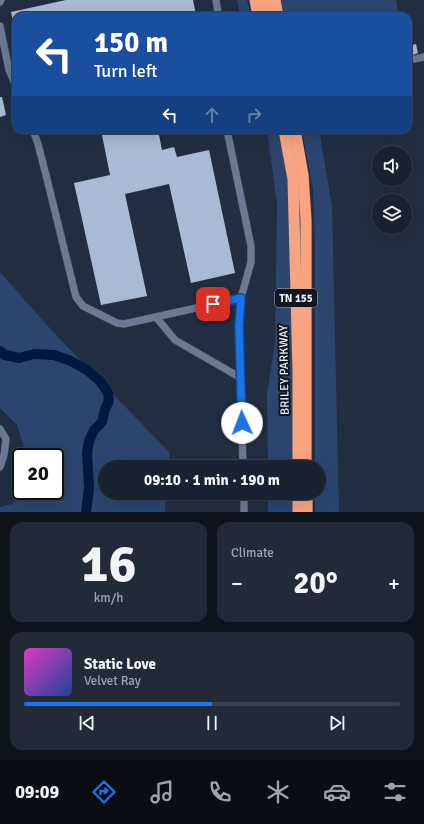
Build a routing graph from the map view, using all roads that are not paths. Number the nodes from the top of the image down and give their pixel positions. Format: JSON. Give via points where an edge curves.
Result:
{"nodes":[{"id":1,"x":216,"y":0,"type":"edge"},
{"id":2,"x":254,"y":0,"type":"edge"},
{"id":3,"x":264,"y":0,"type":"edge"},
{"id":4,"x":274,"y":0,"type":"edge"},
{"id":5,"x":218,"y":12,"type":"edge"},
{"id":6,"x":257,"y":12,"type":"edge"},
{"id":7,"x":267,"y":12,"type":"edge"},
{"id":8,"x":277,"y":12,"type":"edge"},
{"id":9,"x":0,"y":26,"type":"edge"},
{"id":10,"x":424,"y":57,"type":"edge"},
{"id":11,"x":415,"y":59,"type":"dead end"},
{"id":12,"x":12,"y":77,"type":"edge"},
{"id":13,"x":34,"y":134,"type":"edge"},
{"id":14,"x":228,"y":134,"type":"edge"},
{"id":15,"x":285,"y":134,"type":"edge"},
{"id":16,"x":296,"y":134,"type":"edge"},
{"id":17,"x":241,"y":298,"type":"junction"},
{"id":18,"x":156,"y":317,"type":"junction"},
{"id":19,"x":241,"y":378,"type":"junction"},
{"id":20,"x":0,"y":429,"type":"edge"},
{"id":21,"x":243,"y":460,"type":"edge"},
{"id":22,"x":298,"y":460,"type":"edge"},
{"id":23,"x":306,"y":460,"type":"edge"},
{"id":24,"x":0,"y":467,"type":"edge"},
{"id":25,"x":244,"y":500,"type":"edge"},
{"id":26,"x":298,"y":500,"type":"edge"},
{"id":27,"x":306,"y":500,"type":"edge"},
{"id":28,"x":244,"y":512,"type":"edge"},
{"id":29,"x":298,"y":512,"type":"edge"},
{"id":30,"x":306,"y":512,"type":"edge"}],
"edges":[{"from":1,"to":5,"type":"lane"},
{"from":2,"to":6,"type":"highway"},
{"from":3,"to":7,"type":"highway"},
{"from":4,"to":8,"type":"highway"},
{"from":9,"to":12,"type":"lane"},
{"from":10,"to":11,"type":"lane"},
{"from":13,"to":18,"type":"lane","via":[[76,298],[83,306],[117,323],[124,324]]},
{"from":14,"to":17,"type":"lane","via":[[251,246],[251,262]]},
{"from":15,"to":22,"type":"highway","name":"BRILEY PARKWAY","number":"TN 155","via":[[294,179]]},
{"from":16,"to":23,"type":"highway","name":"BRILEY PARKWAY","number":"TN 155","via":[[303,176],[306,220]]},
{"from":17,"to":18,"type":"lane"},
{"from":17,"to":19,"type":"lane"},
{"from":18,"to":19,"type":"lane","via":[[175,340]]},
{"from":19,"to":21,"type":"lane"},
{"from":20,"to":24,"type":"lane","via":[[6,439]]},
{"from":25,"to":28,"type":"lane"},
{"from":26,"to":29,"type":"highway"},
{"from":27,"to":30,"type":"highway"}]}
